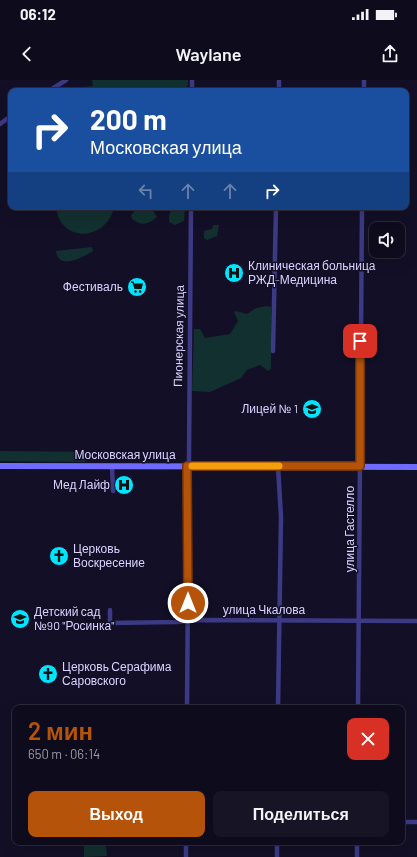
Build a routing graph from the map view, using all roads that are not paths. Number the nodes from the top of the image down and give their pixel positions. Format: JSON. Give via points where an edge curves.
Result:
{"nodes":[{"id":1,"x":66,"y":80,"type":"edge"},
{"id":2,"x":54,"y":88,"type":"edge"},
{"id":3,"x":191,"y":210,"type":"edge"},
{"id":4,"x":276,"y":210,"type":"edge"},
{"id":5,"x":362,"y":210,"type":"edge"},
{"id":6,"x":273,"y":351,"type":"dead end"},
{"id":7,"x":0,"y":466,"type":"edge"},
{"id":8,"x":112,"y":466,"type":"junction"},
{"id":9,"x":187,"y":466,"type":"junction"},
{"id":10,"x":278,"y":466,"type":"junction"},
{"id":11,"x":360,"y":466,"type":"junction"},
{"id":12,"x":417,"y":467,"type":"edge"},
{"id":13,"x":112,"y":491,"type":"dead end"},
{"id":14,"x":110,"y":610,"type":"dead end"},
{"id":15,"x":360,"y":620,"type":"junction"},
{"id":16,"x":188,"y":621,"type":"junction"},
{"id":17,"x":279,"y":621,"type":"junction"},
{"id":18,"x":417,"y":621,"type":"edge"},
{"id":19,"x":187,"y":705,"type":"edge"},
{"id":20,"x":278,"y":705,"type":"edge"},
{"id":21,"x":358,"y":705,"type":"edge"},
{"id":22,"x":405,"y":822,"type":"edge"},
{"id":23,"x":417,"y":822,"type":"edge"},
{"id":24,"x":186,"y":845,"type":"edge"},
{"id":25,"x":277,"y":845,"type":"edge"},
{"id":26,"x":357,"y":845,"type":"edge"},
{"id":27,"x":186,"y":857,"type":"edge"},
{"id":28,"x":277,"y":857,"type":"edge"},
{"id":29,"x":357,"y":857,"type":"edge"}],
"edges":[{"from":1,"to":2,"type":"street"},
{"from":3,"to":9,"type":"street","name":"Пионерская улица"},
{"from":4,"to":6,"type":"street"},
{"from":5,"to":11,"type":"street","name":"улица Гастелло"},
{"from":7,"to":8,"type":"main road","name":"Московская улица"},
{"from":8,"to":9,"type":"main road","name":"Московская улица"},
{"from":8,"to":13,"type":"street"},
{"from":9,"to":10,"type":"main road","name":"Московская улица"},
{"from":9,"to":16,"type":"street","name":"Пионерская улица"},
{"from":10,"to":11,"type":"main road","name":"Московская улица"},
{"from":10,"to":17,"type":"street","via":[[281,518]]},
{"from":11,"to":12,"type":"main road","name":"Московская улица"},
{"from":11,"to":15,"type":"street","name":"улица Гастелло"},
{"from":14,"to":16,"type":"street","name":"улица Чкалова","via":[[110,623]]},
{"from":15,"to":17,"type":"street","name":"улица Чкалова"},
{"from":15,"to":18,"type":"street","name":"улица Чкалова"},
{"from":15,"to":21,"type":"street","name":"улица Гастелло"},
{"from":16,"to":17,"type":"street","name":"улица Чкалова"},
{"from":16,"to":19,"type":"street","name":"Пионерская улица"},
{"from":17,"to":20,"type":"street"},
{"from":22,"to":23,"type":"street"},
{"from":24,"to":27,"type":"street"},
{"from":25,"to":28,"type":"street"},
{"from":26,"to":29,"type":"street"}]}
